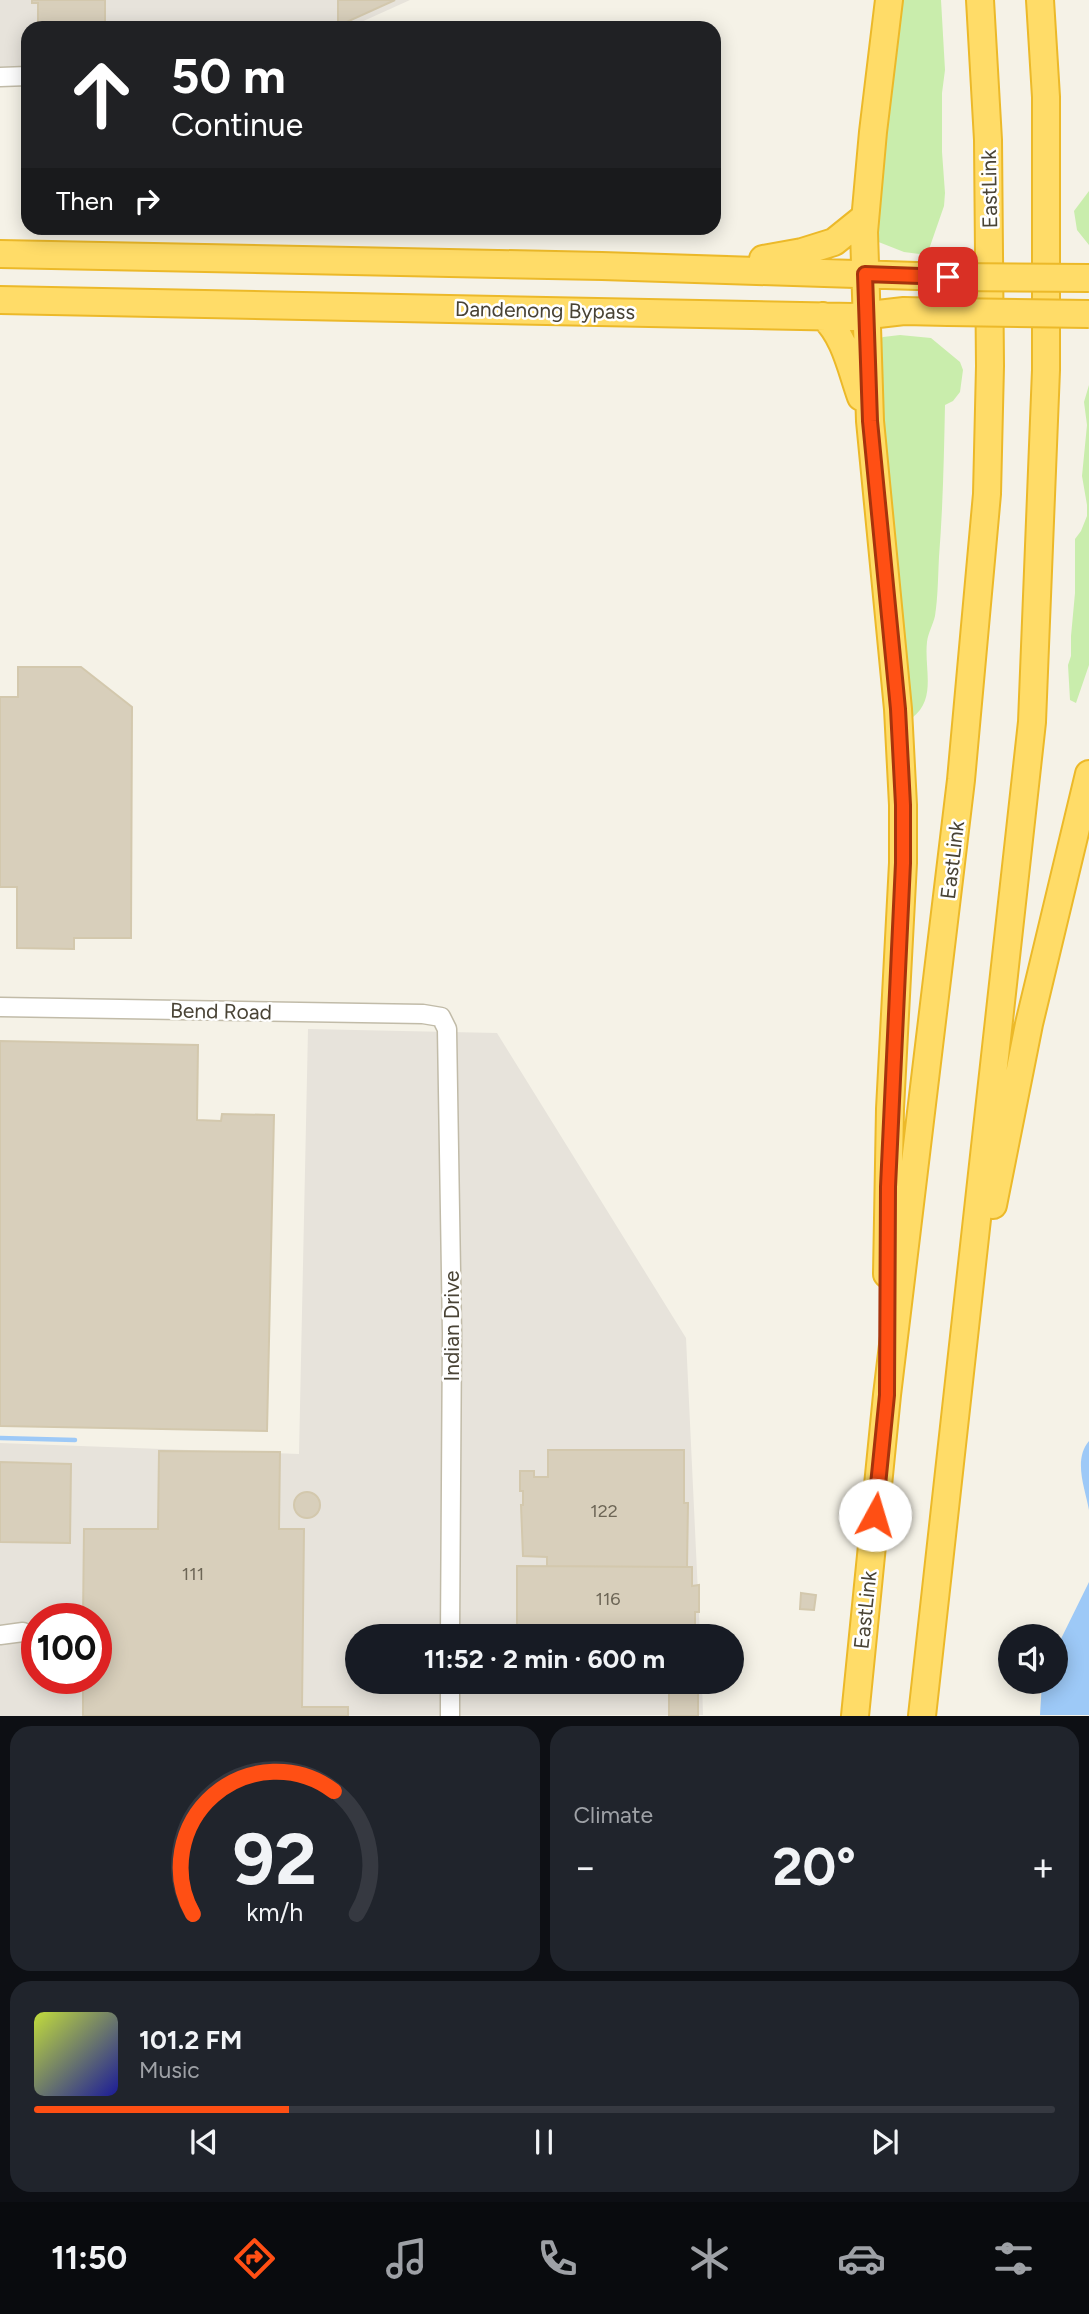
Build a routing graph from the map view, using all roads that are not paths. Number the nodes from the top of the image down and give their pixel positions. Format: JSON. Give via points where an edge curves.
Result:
{"nodes":[{"id":1,"x":889,"y":0,"type":"edge"},
{"id":2,"x":980,"y":0,"type":"edge"},
{"id":3,"x":1040,"y":0,"type":"edge"},
{"id":4,"x":0,"y":76,"type":"edge"},
{"id":5,"x":21,"y":76,"type":"edge"},
{"id":6,"x":865,"y":217,"type":"junction"},
{"id":7,"x":0,"y":254,"type":"edge"},
{"id":8,"x":602,"y":266,"type":"junction"},
{"id":9,"x":865,"y":274,"type":"junction"},
{"id":10,"x":1089,"y":278,"type":"edge"},
{"id":11,"x":0,"y":300,"type":"edge"},
{"id":12,"x":1089,"y":314,"type":"edge"},
{"id":13,"x":867,"y":315,"type":"junction"},
{"id":14,"x":823,"y":316,"type":"junction"},
{"id":15,"x":870,"y":421,"type":"junction"},
{"id":16,"x":1089,"y":774,"type":"edge"},
{"id":17,"x":0,"y":1007,"type":"edge"},
{"id":18,"x":441,"y":1017,"type":"joint"},
{"id":19,"x":959,"y":1375,"type":"junction"},
{"id":20,"x":887,"y":1395,"type":"junction"},
{"id":21,"x":867,"y":1588,"type":"junction"},
{"id":22,"x":450,"y":1624,"type":"edge"},
{"id":23,"x":21,"y":1632,"type":"edge"},
{"id":24,"x":0,"y":1635,"type":"edge"},
{"id":25,"x":450,"y":1694,"type":"edge"},
{"id":26,"x":450,"y":1716,"type":"edge"},
{"id":27,"x":848,"y":1716,"type":"edge"},
{"id":28,"x":855,"y":1716,"type":"edge"},
{"id":29,"x":922,"y":1716,"type":"edge"}],
"edges":[{"from":1,"to":6,"type":"highway"},
{"from":2,"to":20,"type":"highway","name":"EastLink","via":[[988,140],[987,494],[961,780]]},
{"from":3,"to":19,"type":"highway","via":[[1046,97],[1046,357],[1032,722]]},
{"from":4,"to":5,"type":"street"},
{"from":6,"to":8,"type":"highway","via":[[834,242],[788,255]]},
{"from":6,"to":9,"type":"highway"},
{"from":7,"to":8,"type":"highway"},
{"from":8,"to":9,"type":"highway"},
{"from":9,"to":10,"type":"highway","bridge":true},
{"from":9,"to":13,"type":"highway"},
{"from":11,"to":14,"type":"highway","name":"Dandenong Bypass"},
{"from":12,"to":13,"type":"highway","name":"Dandenong Bypass","bridge":true,"via":[[904,311]]},
{"from":13,"to":14,"type":"highway","name":"Dandenong Bypass"},
{"from":13,"to":15,"type":"highway"},
{"from":14,"to":15,"type":"highway","via":[[841,338]]},
{"from":15,"to":20,"type":"highway","via":[[903,805],[888,1174]]},
{"from":16,"to":19,"type":"highway","via":[[1032,1011]]},
{"from":17,"to":18,"type":"street","name":"Bend Road"},
{"from":18,"to":22,"type":"street","name":"Indian Drive","via":[[447,1029],[452,1306]]},
{"from":19,"to":29,"type":"highway"},
{"from":20,"to":21,"type":"highway","name":"EastLink"},
{"from":21,"to":27,"type":"highway"},
{"from":21,"to":28,"type":"highway","name":"EastLink"},
{"from":23,"to":24,"type":"street"},
{"from":25,"to":26,"type":"street"}]}
